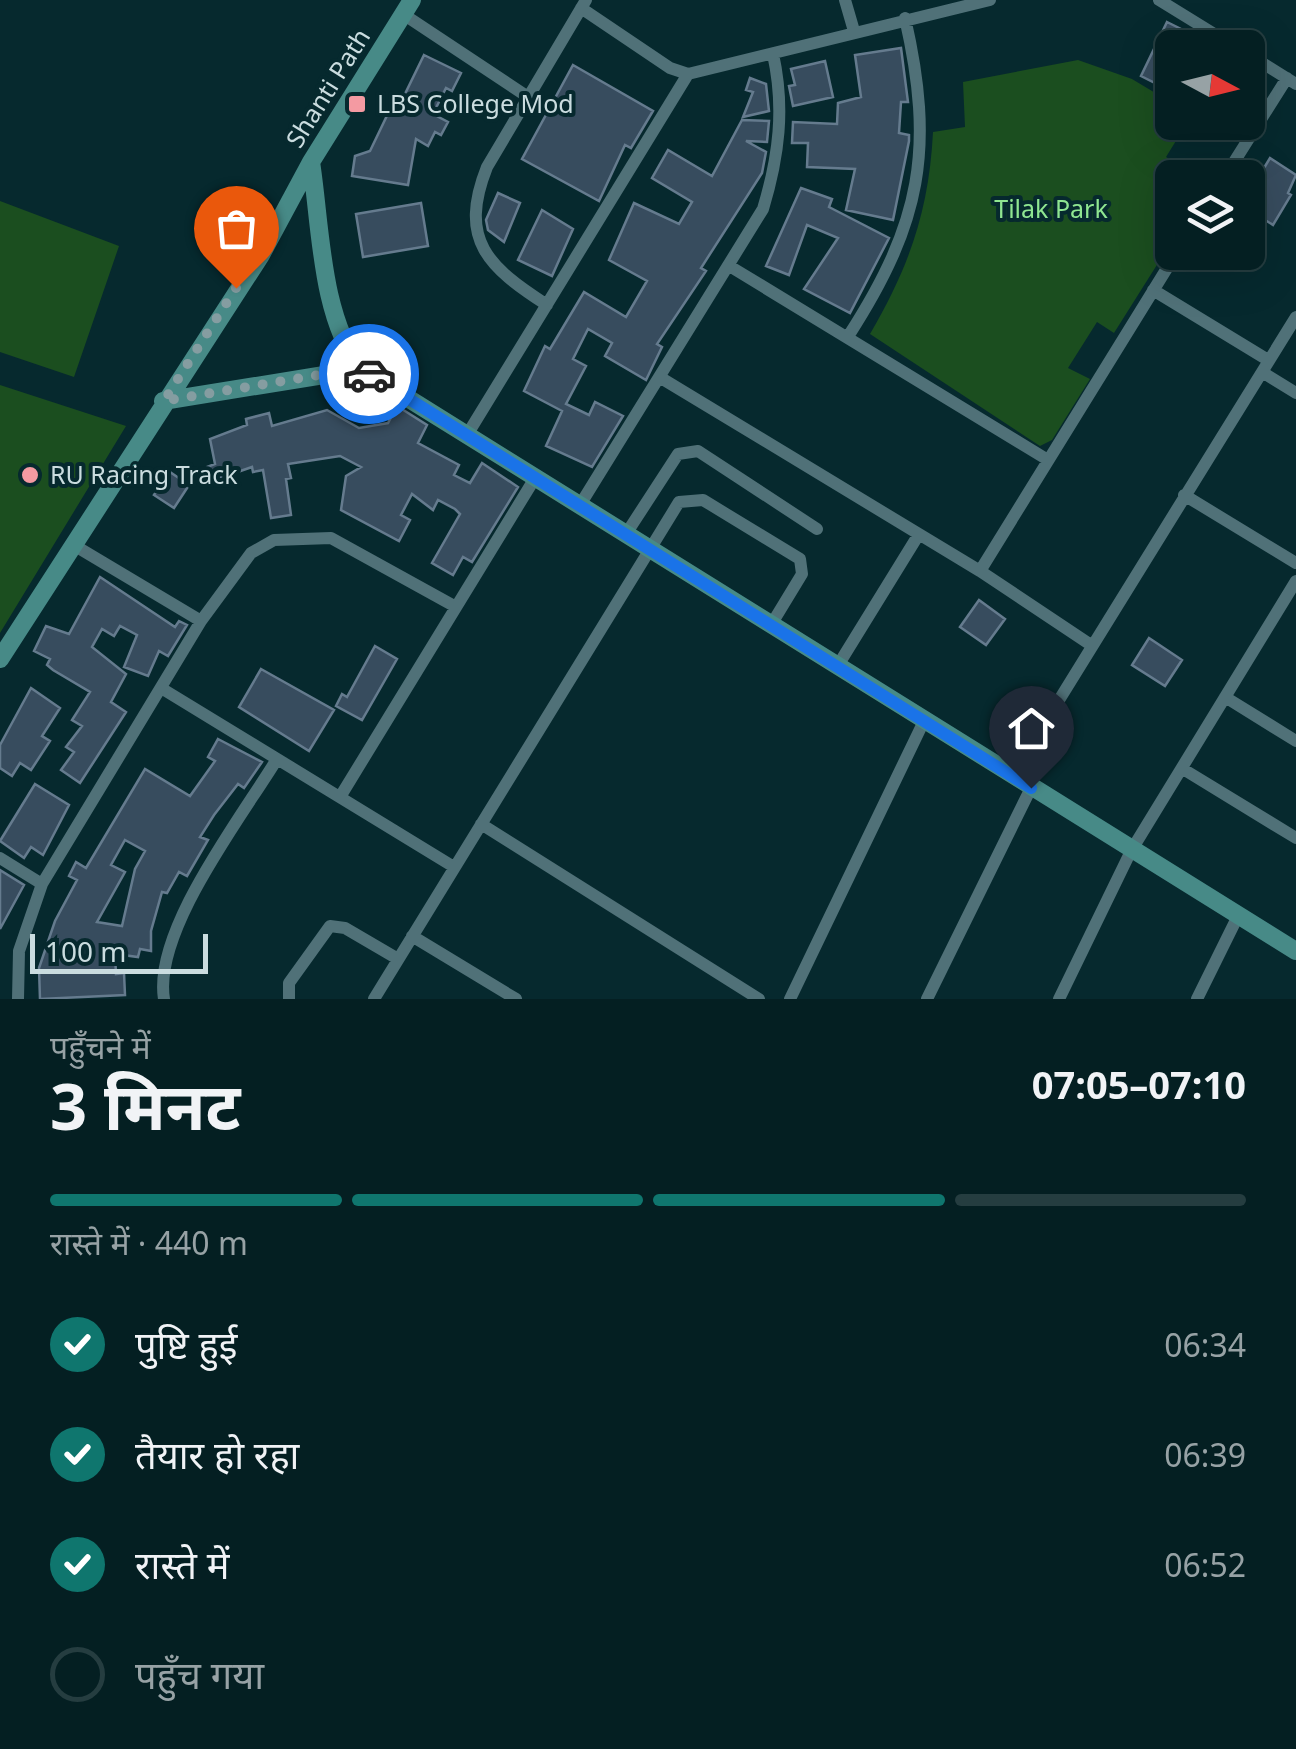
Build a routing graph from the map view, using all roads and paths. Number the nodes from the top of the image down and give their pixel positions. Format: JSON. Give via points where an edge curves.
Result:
{"nodes":[{"id":1,"x":845,"y":0,"type":"edge"},
{"id":2,"x":989,"y":0,"type":"edge"},
{"id":3,"x":1159,"y":0,"type":"edge"},
{"id":4,"x":584,"y":4,"type":"edge"},
{"id":5,"x":408,"y":7,"type":"edge"},
{"id":6,"x":906,"y":18,"type":"junction"},
{"id":7,"x":854,"y":30,"type":"junction"},
{"id":8,"x":1208,"y":30,"type":"edge"},
{"id":9,"x":774,"y":54,"type":"junction"},
{"id":10,"x":1265,"y":64,"type":"edge"},
{"id":11,"x":688,"y":74,"type":"junction"},
{"id":12,"x":1291,"y":80,"type":"edge"},
{"id":13,"x":528,"y":97,"type":"junction"},
{"id":14,"x":1236,"y":160,"type":"edge"},
{"id":15,"x":311,"y":162,"type":"junction"},
{"id":16,"x":731,"y":266,"type":"junction"},
{"id":17,"x":1166,"y":270,"type":"edge"},
{"id":18,"x":1154,"y":290,"type":"junction"},
{"id":19,"x":547,"y":305,"type":"junction"},
{"id":20,"x":1296,"y":316,"type":"edge"},
{"id":21,"x":849,"y":335,"type":"junction"},
{"id":22,"x":1264,"y":366,"type":"junction"},
{"id":23,"x":360,"y":368,"type":"junction"},
{"id":24,"x":662,"y":378,"type":"junction"},
{"id":25,"x":1296,"y":392,"type":"edge"},
{"id":26,"x":164,"y":401,"type":"junction"},
{"id":27,"x":467,"y":435,"type":"junction"},
{"id":28,"x":1048,"y":460,"type":"junction"},
{"id":29,"x":535,"y":478,"type":"junction"},
{"id":30,"x":1184,"y":496,"type":"junction"},
{"id":31,"x":580,"y":506,"type":"junction"},
{"id":32,"x":817,"y":528,"type":"dead end"},
{"id":33,"x":626,"y":534,"type":"junction"},
{"id":34,"x":919,"y":534,"type":"junction"},
{"id":35,"x":72,"y":544,"type":"junction"},
{"id":36,"x":649,"y":549,"type":"junction"},
{"id":37,"x":1296,"y":563,"type":"edge"},
{"id":38,"x":980,"y":571,"type":"junction"},
{"id":39,"x":1296,"y":581,"type":"edge"},
{"id":40,"x":456,"y":608,"type":"junction"},
{"id":41,"x":202,"y":621,"type":"junction"},
{"id":42,"x":771,"y":625,"type":"junction"},
{"id":43,"x":1092,"y":645,"type":"junction"},
{"id":44,"x":0,"y":659,"type":"edge"},
{"id":45,"x":837,"y":667,"type":"junction"},
{"id":46,"x":161,"y":688,"type":"junction"},
{"id":47,"x":1225,"y":697,"type":"junction"},
{"id":48,"x":924,"y":722,"type":"junction"},
{"id":49,"x":1296,"y":741,"type":"edge"},
{"id":50,"x":277,"y":758,"type":"junction"},
{"id":51,"x":1183,"y":769,"type":"junction"},
{"id":52,"x":1012,"y":776,"type":"junction"},
{"id":53,"x":1031,"y":788,"type":"junction"},
{"id":54,"x":340,"y":797,"type":"junction"},
{"id":55,"x":481,"y":824,"type":"junction"},
{"id":56,"x":1296,"y":838,"type":"edge"},
{"id":57,"x":1131,"y":851,"type":"junction"},
{"id":58,"x":0,"y":858,"type":"edge"},
{"id":59,"x":454,"y":867,"type":"junction"},
{"id":60,"x":42,"y":884,"type":"junction"},
{"id":61,"x":1238,"y":916,"type":"junction"},
{"id":62,"x":412,"y":936,"type":"junction"},
{"id":63,"x":1296,"y":951,"type":"edge"},
{"id":64,"x":398,"y":959,"type":"junction"},
{"id":65,"x":18,"y":999,"type":"edge"},
{"id":66,"x":164,"y":999,"type":"edge"},
{"id":67,"x":289,"y":999,"type":"edge"},
{"id":68,"x":374,"y":999,"type":"edge"},
{"id":69,"x":516,"y":999,"type":"edge"},
{"id":70,"x":759,"y":999,"type":"edge"},
{"id":71,"x":790,"y":999,"type":"edge"},
{"id":72,"x":928,"y":999,"type":"edge"},
{"id":73,"x":1059,"y":999,"type":"edge"},
{"id":74,"x":1196,"y":999,"type":"edge"}],
"edges":[{"from":1,"to":7,"type":"street"},
{"from":2,"to":6,"type":"street"},
{"from":3,"to":8,"type":"street"},
{"from":4,"to":11,"type":"street","via":[[670,68]]},
{"from":4,"to":13,"type":"street"},
{"from":5,"to":13,"type":"street"},
{"from":5,"to":15,"type":"street","name":"Shanti Path"},
{"from":6,"to":7,"type":"street"},
{"from":6,"to":21,"type":"street","via":[[921,114],[912,201],[886,277]]},
{"from":7,"to":9,"type":"street"},
{"from":9,"to":11,"type":"street"},
{"from":9,"to":16,"type":"street","via":[[781,118],[776,168]]},
{"from":10,"to":12,"type":"street"},
{"from":11,"to":19,"type":"street"},
{"from":12,"to":14,"type":"street"},
{"from":13,"to":19,"type":"street","via":[[487,167],[474,216],[490,264]]},
{"from":15,"to":23,"type":"street","via":[[330,290],[346,349]]},
{"from":15,"to":26,"type":"street","name":"Shanti Path","via":[[261,256]]},
{"from":16,"to":21,"type":"street"},
{"from":16,"to":24,"type":"street"},
{"from":17,"to":18,"type":"street"},
{"from":18,"to":22,"type":"street"},
{"from":18,"to":28,"type":"street"},
{"from":19,"to":27,"type":"street"},
{"from":20,"to":22,"type":"street"},
{"from":21,"to":28,"type":"street"},
{"from":22,"to":25,"type":"street"},
{"from":22,"to":30,"type":"street"},
{"from":23,"to":26,"type":"street"},
{"from":23,"to":27,"type":"street"},
{"from":24,"to":31,"type":"street"},
{"from":24,"to":34,"type":"street"},
{"from":26,"to":35,"type":"street","name":"Shanti Path"},
{"from":27,"to":29,"type":"street"},
{"from":28,"to":38,"type":"street"},
{"from":29,"to":31,"type":"street"},
{"from":29,"to":40,"type":"street"},
{"from":30,"to":37,"type":"street"},
{"from":30,"to":43,"type":"street"},
{"from":31,"to":33,"type":"street"},
{"from":32,"to":33,"type":"street","via":[[698,451],[687,451],[678,454]]},
{"from":33,"to":36,"type":"street"},
{"from":34,"to":38,"type":"street"},
{"from":34,"to":45,"type":"street"},
{"from":35,"to":41,"type":"street"},
{"from":35,"to":44,"type":"street","name":"Shanti Path"},
{"from":36,"to":42,"type":"street"},
{"from":36,"to":42,"type":"street","via":[[688,498],[751,528],[803,566]]},
{"from":36,"to":55,"type":"street"},
{"from":38,"to":43,"type":"street"},
{"from":39,"to":47,"type":"street"},
{"from":40,"to":41,"type":"street","via":[[354,548],[331,538],[302,537],[274,540],[251,554]]},
{"from":40,"to":54,"type":"street"},
{"from":41,"to":46,"type":"street"},
{"from":42,"to":45,"type":"street"},
{"from":43,"to":52,"type":"street"},
{"from":45,"to":48,"type":"street"},
{"from":46,"to":50,"type":"street"},
{"from":46,"to":60,"type":"street"},
{"from":47,"to":49,"type":"street"},
{"from":47,"to":51,"type":"street"},
{"from":48,"to":52,"type":"street"},
{"from":48,"to":71,"type":"street"},
{"from":50,"to":54,"type":"street"},
{"from":50,"to":66,"type":"street","via":[[172,932]]},
{"from":51,"to":56,"type":"street"},
{"from":51,"to":57,"type":"street"},
{"from":52,"to":53,"type":"street"},
{"from":53,"to":57,"type":"street"},
{"from":53,"to":72,"type":"street"},
{"from":54,"to":59,"type":"street"},
{"from":55,"to":59,"type":"street"},
{"from":55,"to":70,"type":"street"},
{"from":57,"to":61,"type":"street"},
{"from":57,"to":73,"type":"street"},
{"from":58,"to":60,"type":"street"},
{"from":59,"to":62,"type":"street"},
{"from":60,"to":65,"type":"street","via":[[20,951]]},
{"from":61,"to":63,"type":"street"},
{"from":61,"to":74,"type":"street"},
{"from":62,"to":64,"type":"street"},
{"from":62,"to":69,"type":"street"},
{"from":64,"to":67,"type":"street","via":[[330,926],[289,983]]},
{"from":64,"to":68,"type":"street"}]}
